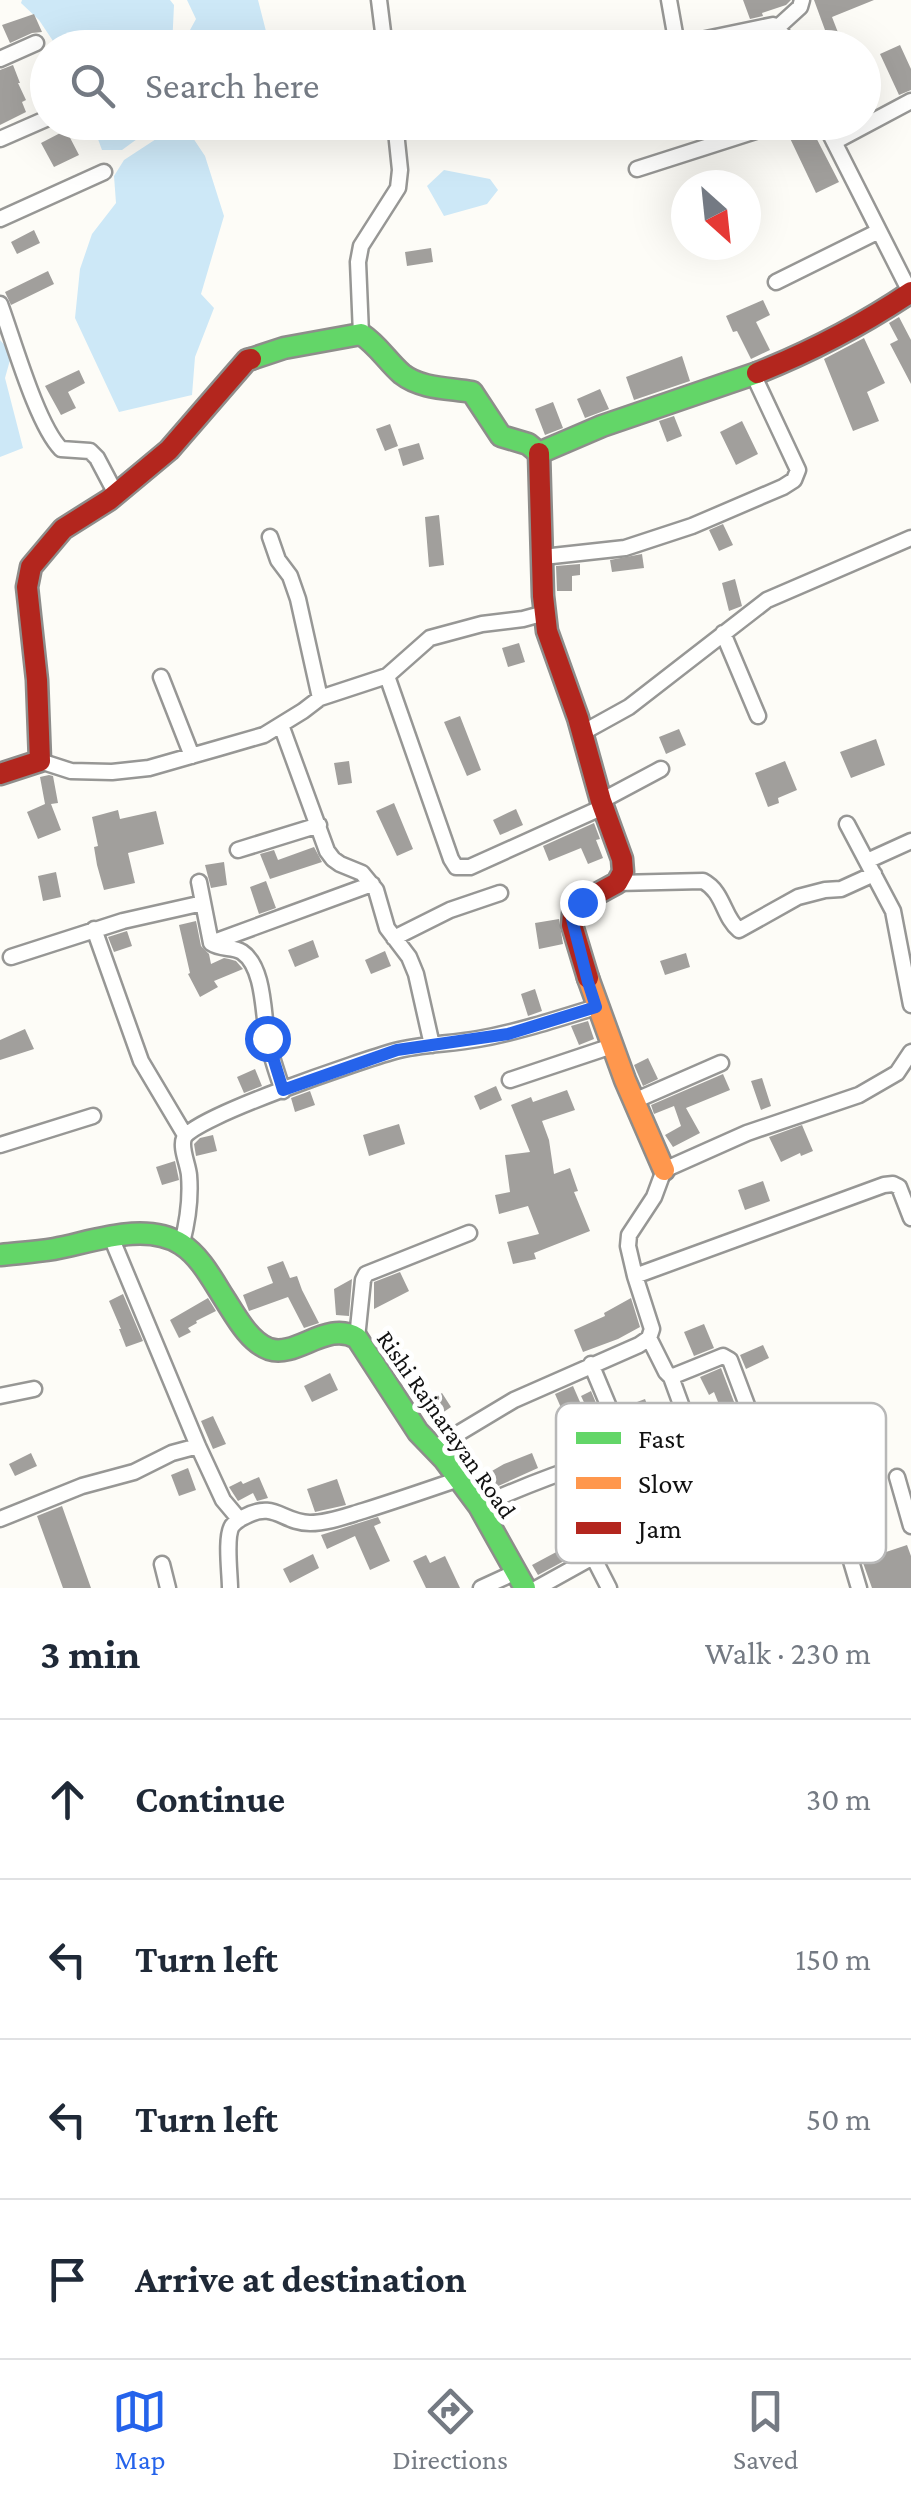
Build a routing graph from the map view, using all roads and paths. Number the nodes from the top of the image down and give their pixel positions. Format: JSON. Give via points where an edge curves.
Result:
{"nodes":[{"id":1,"x":379,"y":0,"type":"edge"},
{"id":2,"x":669,"y":0,"type":"edge"},
{"id":3,"x":802,"y":0,"type":"edge"},
{"id":4,"x":778,"y":26,"type":"junction"},
{"id":5,"x":383,"y":30,"type":"edge"},
{"id":6,"x":669,"y":30,"type":"edge"},
{"id":7,"x":743,"y":30,"type":"edge"},
{"id":8,"x":780,"y":30,"type":"edge"},
{"id":9,"x":30,"y":46,"type":"edge"},
{"id":10,"x":0,"y":58,"type":"edge"},
{"id":11,"x":911,"y":101,"type":"edge"},
{"id":12,"x":881,"y":117,"type":"edge"},
{"id":13,"x":30,"y":126,"type":"edge"},
{"id":14,"x":0,"y":139,"type":"edge"},
{"id":15,"x":397,"y":140,"type":"edge"},
{"id":16,"x":727,"y":140,"type":"edge"},
{"id":17,"x":838,"y":140,"type":"edge"},
{"id":18,"x":834,"y":142,"type":"joint"},
{"id":19,"x":636,"y":169,"type":"dead end"},
{"id":20,"x":104,"y":172,"type":"dead end"},
{"id":21,"x":0,"y":219,"type":"edge"},
{"id":22,"x":879,"y":231,"type":"junction"},
{"id":23,"x":776,"y":282,"type":"dead end"},
{"id":24,"x":910,"y":292,"type":"edge"},
{"id":25,"x":0,"y":304,"type":"edge"},
{"id":26,"x":361,"y":334,"type":"junction"},
{"id":27,"x":753,"y":374,"type":"junction"},
{"id":28,"x":538,"y":453,"type":"junction"},
{"id":29,"x":116,"y":494,"type":"junction"},
{"id":30,"x":270,"y":537,"type":"dead end"},
{"id":31,"x":911,"y":538,"type":"edge"},
{"id":32,"x":543,"y":557,"type":"junction"},
{"id":33,"x":544,"y":613,"type":"junction"},
{"id":34,"x":723,"y":633,"type":"junction"},
{"id":35,"x":387,"y":676,"type":"junction"},
{"id":36,"x":161,"y":677,"type":"dead end"},
{"id":37,"x":320,"y":698,"type":"junction"},
{"id":38,"x":758,"y":716,"type":"dead end"},
{"id":39,"x":281,"y":725,"type":"junction"},
{"id":40,"x":582,"y":733,"type":"junction"},
{"id":41,"x":192,"y":756,"type":"junction"},
{"id":42,"x":40,"y":761,"type":"junction"},
{"id":43,"x":661,"y":769,"type":"dead end"},
{"id":44,"x":0,"y":774,"type":"edge"},
{"id":45,"x":602,"y":804,"type":"junction"},
{"id":46,"x":846,"y":824,"type":"dead end"},
{"id":47,"x":319,"y":826,"type":"junction"},
{"id":48,"x":911,"y":841,"type":"edge"},
{"id":49,"x":238,"y":850,"type":"dead end"},
{"id":50,"x":871,"y":867,"type":"junction"},
{"id":51,"x":199,"y":882,"type":"dead end"},
{"id":52,"x":617,"y":883,"type":"junction"},
{"id":53,"x":372,"y":884,"type":"junction"},
{"id":54,"x":500,"y":893,"type":"dead end"},
{"id":55,"x":203,"y":903,"type":"junction"},
{"id":56,"x":94,"y":929,"type":"junction"},
{"id":57,"x":394,"y":938,"type":"junction"},
{"id":58,"x":212,"y":943,"type":"junction"},
{"id":59,"x":11,"y":957,"type":"dead end"},
{"id":60,"x":911,"y":1005,"type":"edge"},
{"id":61,"x":596,"y":1007,"type":"junction"},
{"id":62,"x":432,"y":1046,"type":"junction"},
{"id":63,"x":612,"y":1046,"type":"junction"},
{"id":64,"x":911,"y":1052,"type":"edge"},
{"id":65,"x":721,"y":1062,"type":"dead end"},
{"id":66,"x":510,"y":1080,"type":"dead end"},
{"id":67,"x":283,"y":1090,"type":"junction"},
{"id":68,"x":634,"y":1101,"type":"junction"},
{"id":69,"x":93,"y":1116,"type":"dead end"},
{"id":70,"x":185,"y":1134,"type":"junction"},
{"id":71,"x":0,"y":1144,"type":"edge"},
{"id":72,"x":664,"y":1170,"type":"junction"},
{"id":73,"x":911,"y":1218,"type":"edge"},
{"id":74,"x":469,"y":1234,"type":"dead end"},
{"id":75,"x":111,"y":1238,"type":"junction"},
{"id":76,"x":182,"y":1243,"type":"junction"},
{"id":77,"x":2,"y":1257,"type":"edge"},
{"id":78,"x":635,"y":1276,"type":"junction"},
{"id":79,"x":357,"y":1338,"type":"junction"},
{"id":80,"x":649,"y":1338,"type":"junction"},
{"id":81,"x":591,"y":1364,"type":"junction"},
{"id":82,"x":671,"y":1377,"type":"junction"},
{"id":83,"x":34,"y":1389,"type":"dead end"},
{"id":84,"x":0,"y":1396,"type":"edge"},
{"id":85,"x":608,"y":1403,"type":"edge"},
{"id":86,"x":681,"y":1403,"type":"edge"},
{"id":87,"x":747,"y":1403,"type":"edge"},
{"id":88,"x":198,"y":1446,"type":"junction"},
{"id":89,"x":434,"y":1448,"type":"junction"},
{"id":90,"x":556,"y":1475,"type":"edge"},
{"id":91,"x":897,"y":1477,"type":"dead end"},
{"id":92,"x":460,"y":1479,"type":"junction"},
{"id":93,"x":479,"y":1506,"type":"junction"},
{"id":94,"x":0,"y":1518,"type":"edge"},
{"id":95,"x":240,"y":1520,"type":"junction"},
{"id":96,"x":911,"y":1526,"type":"edge"},
{"id":97,"x":582,"y":1563,"type":"edge"},
{"id":98,"x":596,"y":1563,"type":"edge"},
{"id":99,"x":852,"y":1563,"type":"edge"},
{"id":100,"x":162,"y":1564,"type":"dead end"},
{"id":101,"x":521,"y":1580,"type":"edge"},
{"id":102,"x":168,"y":1588,"type":"edge"},
{"id":103,"x":230,"y":1588,"type":"edge"},
{"id":104,"x":481,"y":1588,"type":"edge"},
{"id":105,"x":536,"y":1588,"type":"edge"},
{"id":106,"x":609,"y":1588,"type":"edge"},
{"id":107,"x":859,"y":1588,"type":"edge"}],
"edges":[{"from":1,"to":5,"type":"street"},
{"from":2,"to":6,"type":"street"},
{"from":3,"to":4,"type":"street"},
{"from":4,"to":7,"type":"street"},
{"from":4,"to":8,"type":"street"},
{"from":9,"to":10,"type":"street"},
{"from":11,"to":12,"type":"street"},
{"from":13,"to":14,"type":"street"},
{"from":15,"to":26,"type":"street","via":[[398,188],[358,262]]},
{"from":16,"to":19,"type":"street"},
{"from":17,"to":18,"type":"street"},
{"from":18,"to":22,"type":"street"},
{"from":20,"to":21,"type":"street"},
{"from":22,"to":23,"type":"street"},
{"from":22,"to":24,"type":"street"},
{"from":24,"to":27,"type":"street","via":[[827,343]]},
{"from":25,"to":29,"type":"street","via":[[52,439],[61,449],[98,458]]},
{"from":26,"to":28,"type":"street","via":[[405,377],[472,392],[501,436]]},
{"from":26,"to":29,"type":"street","via":[[248,360],[169,450]]},
{"from":27,"to":28,"type":"street"},
{"from":27,"to":32,"type":"street","via":[[798,470],[794,480],[625,548]]},
{"from":28,"to":32,"type":"street"},
{"from":29,"to":42,"type":"street","via":[[63,529],[31,567]]},
{"from":30,"to":37,"type":"street","via":[[298,599]]},
{"from":31,"to":34,"type":"street","via":[[790,588]]},
{"from":32,"to":33,"type":"street"},
{"from":33,"to":35,"type":"street","via":[[441,634]]},
{"from":33,"to":40,"type":"street"},
{"from":34,"to":38,"type":"street"},
{"from":34,"to":40,"type":"street","via":[[629,707]]},
{"from":35,"to":37,"type":"street"},
{"from":35,"to":45,"type":"street","via":[[456,866],[470,867]]},
{"from":36,"to":41,"type":"street"},
{"from":37,"to":39,"type":"street"},
{"from":39,"to":41,"type":"street"},
{"from":39,"to":47,"type":"street"},
{"from":40,"to":45,"type":"street"},
{"from":41,"to":42,"type":"street","via":[[112,772]]},
{"from":42,"to":44,"type":"street"},
{"from":43,"to":45,"type":"street"},
{"from":45,"to":52,"type":"street","via":[[622,859]]},
{"from":46,"to":50,"type":"street"},
{"from":47,"to":49,"type":"street"},
{"from":47,"to":53,"type":"street","via":[[333,860]]},
{"from":48,"to":50,"type":"street"},
{"from":50,"to":52,"type":"street","via":[[841,890],[798,897],[739,930],[719,894],[703,881]]},
{"from":50,"to":60,"type":"street","via":[[893,912]]},
{"from":51,"to":55,"type":"street"},
{"from":52,"to":61,"type":"street","via":[[582,902],[572,919]]},
{"from":53,"to":57,"type":"street"},
{"from":53,"to":58,"type":"street"},
{"from":54,"to":57,"type":"street"},
{"from":55,"to":56,"type":"street"},
{"from":55,"to":58,"type":"street"},
{"from":56,"to":59,"type":"street"},
{"from":56,"to":70,"type":"street","via":[[141,1061]]},
{"from":57,"to":62,"type":"street","via":[[416,974]]},
{"from":58,"to":67,"type":"street","via":[[238,949],[256,974]]},
{"from":61,"to":62,"type":"street","via":[[508,1034]]},
{"from":61,"to":63,"type":"street"},
{"from":62,"to":67,"type":"street","via":[[397,1050]]},
{"from":63,"to":66,"type":"street"},
{"from":63,"to":68,"type":"street"},
{"from":64,"to":72,"type":"street","via":[[897,1073],[859,1095]]},
{"from":65,"to":68,"type":"street"},
{"from":67,"to":70,"type":"street"},
{"from":68,"to":72,"type":"street"},
{"from":69,"to":71,"type":"street"},
{"from":70,"to":76,"type":"street","via":[[190,1196]]},
{"from":72,"to":78,"type":"street","via":[[628,1235]]},
{"from":73,"to":78,"type":"street","via":[[899,1187],[884,1185]]},
{"from":74,"to":79,"type":"street","via":[[366,1274]]},
{"from":75,"to":76,"type":"street","via":[[144,1235]]},
{"from":75,"to":77,"type":"street"},
{"from":75,"to":88,"type":"street"},
{"from":76,"to":79,"type":"street","name":"Rishi Rajnarayan Road","via":[[268,1349],[329,1334]]},
{"from":78,"to":80,"type":"street","via":[[652,1328]]},
{"from":79,"to":89,"type":"street","name":"Rishi Rajnarayan Road"},
{"from":80,"to":81,"type":"street"},
{"from":80,"to":82,"type":"street"},
{"from":81,"to":85,"type":"street"},
{"from":81,"to":89,"type":"street"},
{"from":82,"to":86,"type":"street"},
{"from":82,"to":87,"type":"street","via":[[723,1356]]},
{"from":83,"to":84,"type":"street"},
{"from":88,"to":94,"type":"street"},
{"from":88,"to":95,"type":"street"},
{"from":89,"to":92,"type":"street","name":"Rishi Rajnarayan Road"},
{"from":90,"to":93,"type":"street"},
{"from":91,"to":96,"type":"street"},
{"from":92,"to":93,"type":"street","name":"Rishi Rajnarayan Road"},
{"from":92,"to":95,"type":"street","via":[[318,1523],[266,1509]]},
{"from":93,"to":101,"type":"street","name":"Rishi Rajnarayan Road"},
{"from":95,"to":103,"type":"street","via":[[229,1534]]},
{"from":97,"to":105,"type":"street"},
{"from":98,"to":106,"type":"street"},
{"from":99,"to":107,"type":"street"},
{"from":100,"to":102,"type":"street"},
{"from":101,"to":104,"type":"street"}]}
